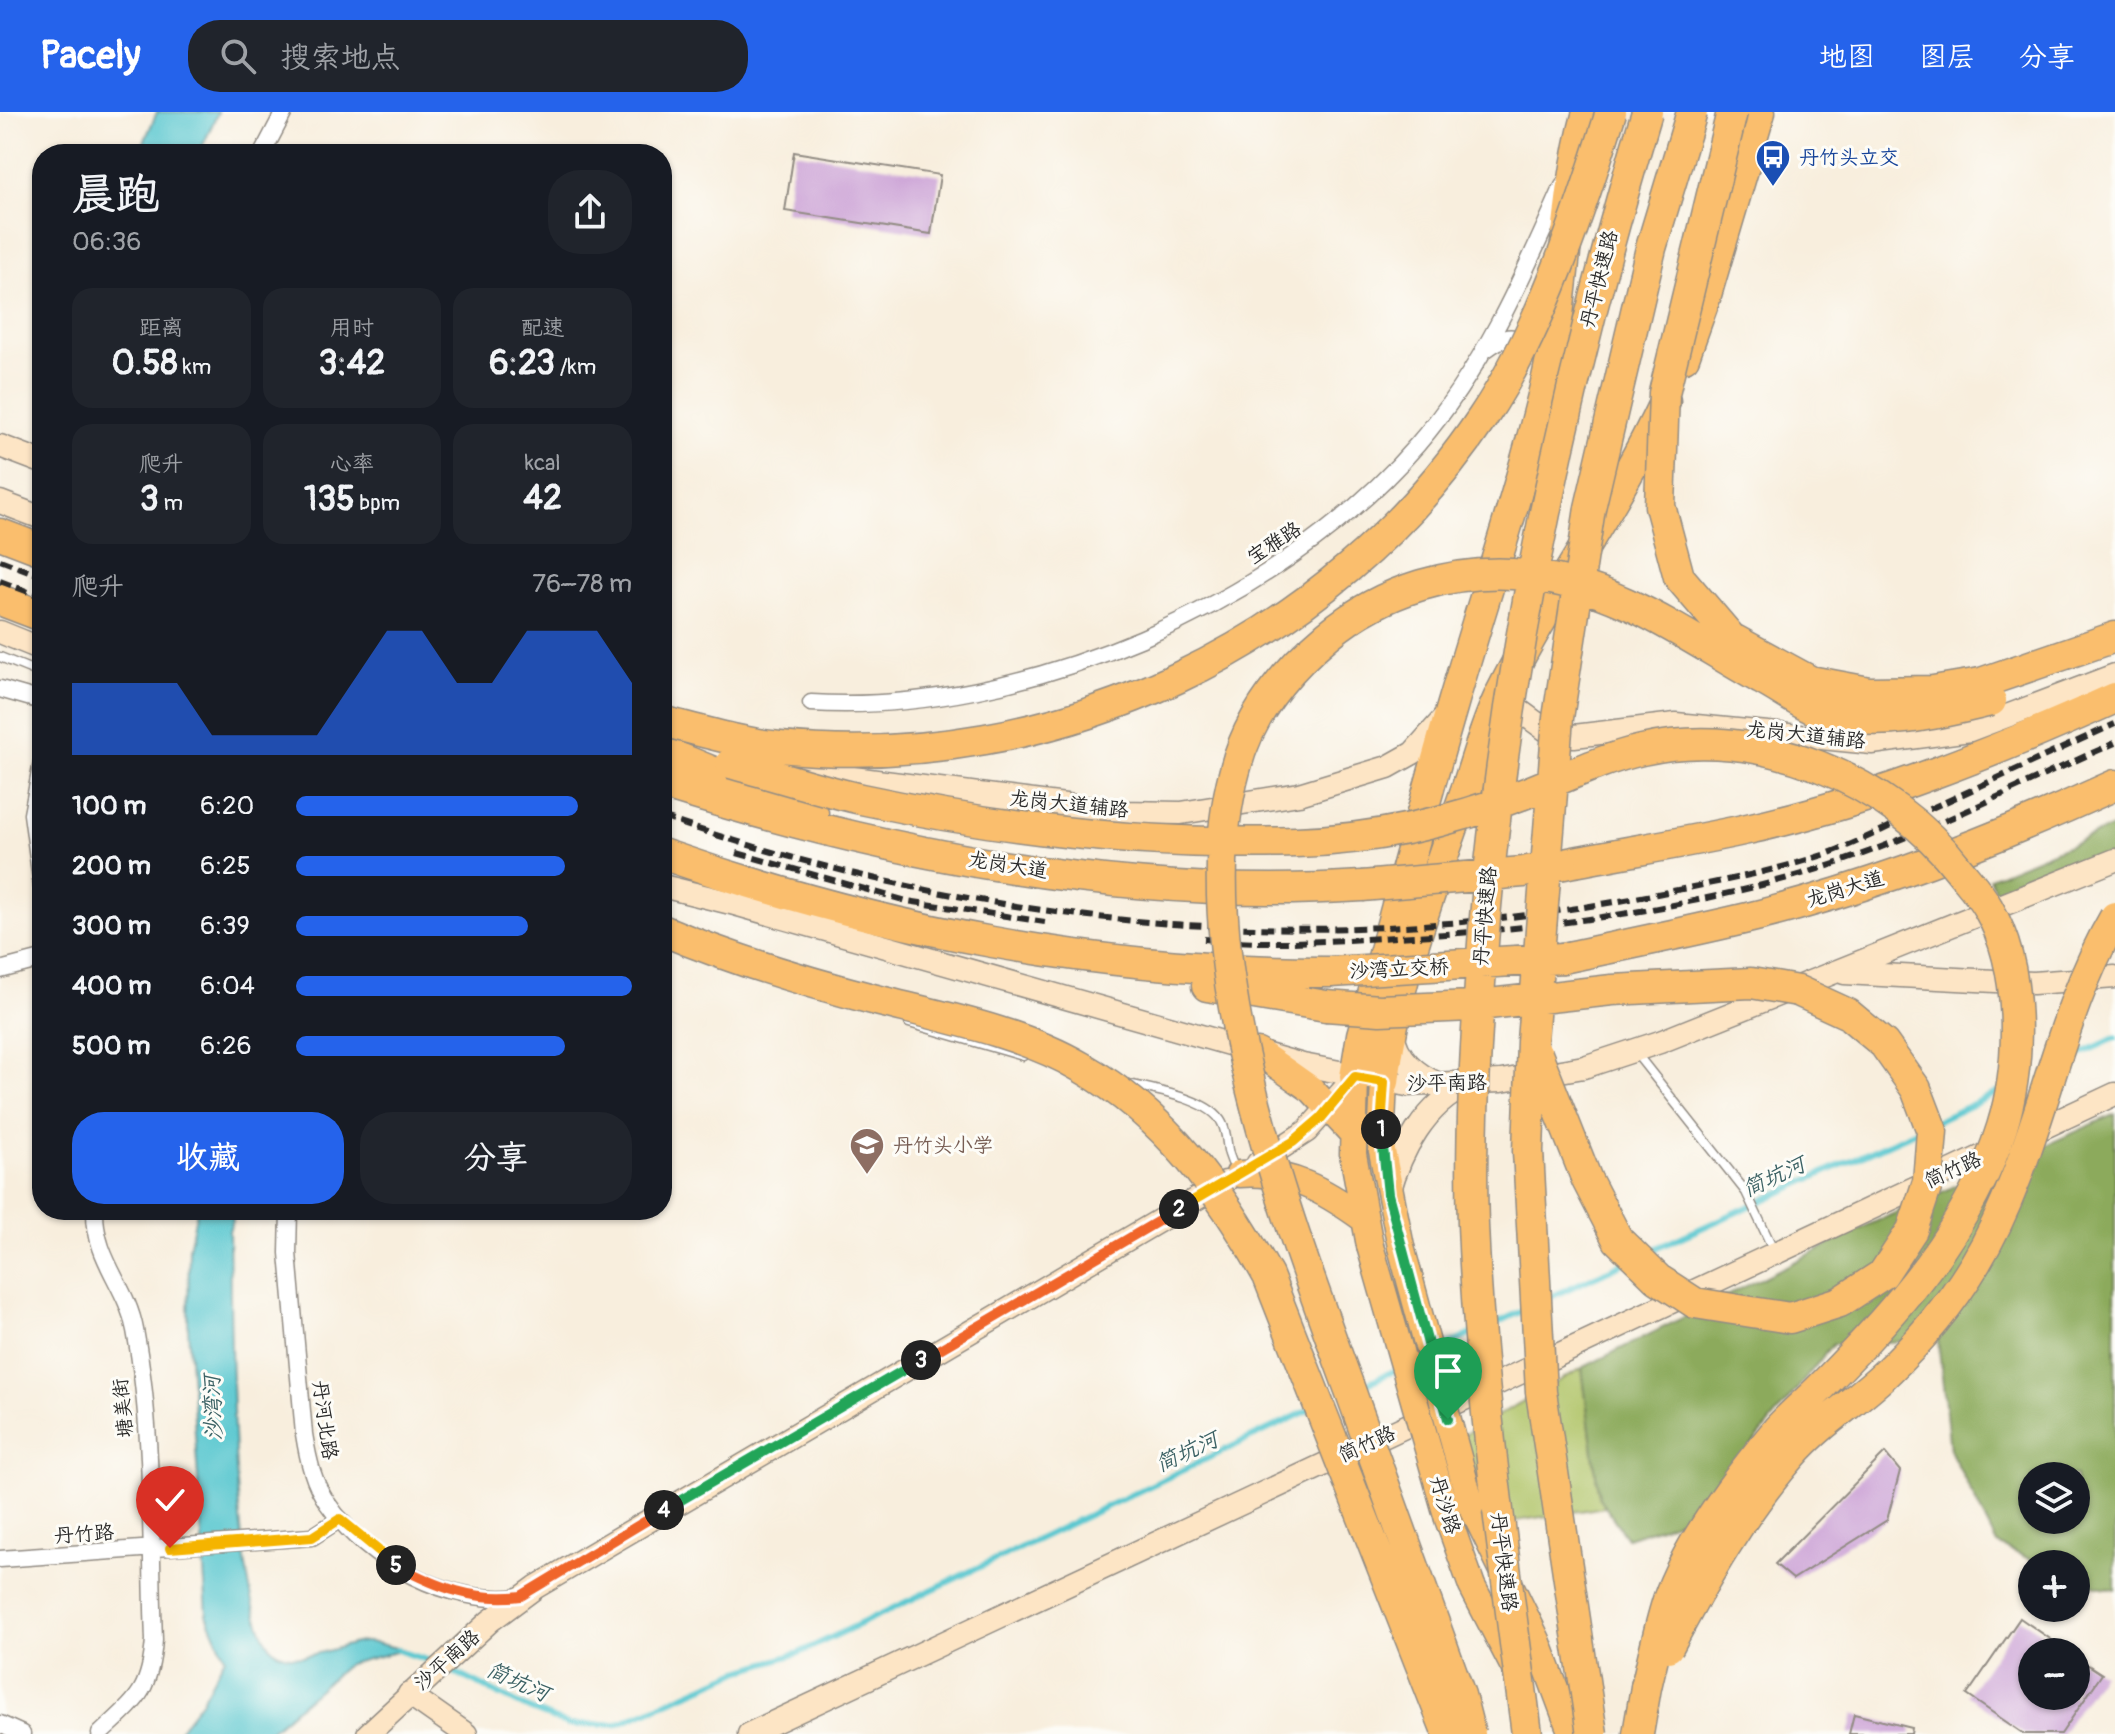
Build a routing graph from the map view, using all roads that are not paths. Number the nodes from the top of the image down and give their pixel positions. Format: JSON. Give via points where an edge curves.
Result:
{"nodes":[{"id":1,"x":284,"y":112,"type":"edge"},
{"id":2,"x":1588,"y":112,"type":"edge"},
{"id":3,"x":1611,"y":112,"type":"edge"},
{"id":4,"x":1647,"y":112,"type":"edge"},
{"id":5,"x":1692,"y":112,"type":"edge"},
{"id":6,"x":1732,"y":112,"type":"edge"},
{"id":7,"x":1760,"y":112,"type":"edge"},
{"id":8,"x":267,"y":144,"type":"edge"},
{"id":9,"x":1575,"y":159,"type":"junction"},
{"id":10,"x":1481,"y":353,"type":"junction"},
{"id":11,"x":1549,"y":370,"type":"junction"},
{"id":12,"x":0,"y":446,"type":"edge"},
{"id":13,"x":32,"y":458,"type":"edge"},
{"id":14,"x":0,"y":502,"type":"edge"},
{"id":15,"x":32,"y":514,"type":"edge"},
{"id":16,"x":0,"y":533,"type":"edge"},
{"id":17,"x":32,"y":538,"type":"edge"},
{"id":18,"x":32,"y":546,"type":"edge"},
{"id":19,"x":0,"y":600,"type":"edge"},
{"id":20,"x":32,"y":612,"type":"edge"},
{"id":21,"x":0,"y":632,"type":"edge"},
{"id":22,"x":2115,"y":637,"type":"edge"},
{"id":23,"x":32,"y":645,"type":"edge"},
{"id":24,"x":2115,"y":646,"type":"edge"},
{"id":25,"x":0,"y":657,"type":"edge"},
{"id":26,"x":32,"y":670,"type":"edge"},
{"id":27,"x":2115,"y":675,"type":"edge"},
{"id":28,"x":0,"y":689,"type":"edge"},
{"id":29,"x":1986,"y":692,"type":"junction"},
{"id":30,"x":1499,"y":696,"type":"junction"},
{"id":31,"x":32,"y":698,"type":"edge"},
{"id":32,"x":2115,"y":698,"type":"edge"},
{"id":33,"x":811,"y":703,"type":"dead end"},
{"id":34,"x":1452,"y":707,"type":"junction"},
{"id":35,"x":672,"y":724,"type":"edge"},
{"id":36,"x":672,"y":742,"type":"edge"},
{"id":37,"x":672,"y":755,"type":"edge"},
{"id":38,"x":731,"y":763,"type":"junction"},
{"id":39,"x":2115,"y":785,"type":"edge"},
{"id":40,"x":672,"y":787,"type":"edge"},
{"id":41,"x":896,"y":847,"type":"junction"},
{"id":42,"x":672,"y":857,"type":"edge"},
{"id":43,"x":2115,"y":860,"type":"edge"},
{"id":44,"x":672,"y":888,"type":"edge"},
{"id":45,"x":2115,"y":917,"type":"edge"},
{"id":46,"x":672,"y":934,"type":"edge"},
{"id":47,"x":672,"y":943,"type":"edge"},
{"id":48,"x":1563,"y":958,"type":"joint"},
{"id":49,"x":32,"y":962,"type":"edge"},
{"id":50,"x":1136,"y":965,"type":"junction"},
{"id":51,"x":0,"y":970,"type":"edge"},
{"id":52,"x":1835,"y":972,"type":"junction"},
{"id":53,"x":2115,"y":977,"type":"edge"},
{"id":54,"x":862,"y":1008,"type":"dead end"},
{"id":55,"x":904,"y":1021,"type":"dead end"},
{"id":56,"x":1172,"y":1028,"type":"junction"},
{"id":57,"x":1532,"y":1041,"type":"junction"},
{"id":58,"x":1635,"y":1051,"type":"junction"},
{"id":59,"x":1258,"y":1052,"type":"junction"},
{"id":60,"x":1028,"y":1057,"type":"dead end"},
{"id":61,"x":1380,"y":1060,"type":"junction"},
{"id":62,"x":1042,"y":1061,"type":"dead end"},
{"id":63,"x":1473,"y":1083,"type":"junction"},
{"id":64,"x":1440,"y":1085,"type":"junction"},
{"id":65,"x":2115,"y":1094,"type":"edge"},
{"id":66,"x":1330,"y":1108,"type":"junction"},
{"id":67,"x":1352,"y":1133,"type":"junction"},
{"id":68,"x":1239,"y":1174,"type":"junction"},
{"id":69,"x":1388,"y":1194,"type":"junction"},
{"id":70,"x":1364,"y":1219,"type":"junction"},
{"id":71,"x":95,"y":1220,"type":"edge"},
{"id":72,"x":289,"y":1220,"type":"edge"},
{"id":73,"x":1772,"y":1247,"type":"junction"},
{"id":74,"x":340,"y":1519,"type":"junction"},
{"id":75,"x":151,"y":1549,"type":"junction"},
{"id":76,"x":0,"y":1559,"type":"edge"},
{"id":77,"x":521,"y":1596,"type":"junction"},
{"id":78,"x":1646,"y":1687,"type":"junction"},
{"id":79,"x":409,"y":1694,"type":"junction"},
{"id":80,"x":0,"y":1724,"type":"edge"},
{"id":81,"x":22,"y":1734,"type":"edge"},
{"id":82,"x":100,"y":1734,"type":"edge"},
{"id":83,"x":368,"y":1734,"type":"edge"},
{"id":84,"x":466,"y":1734,"type":"edge"},
{"id":85,"x":749,"y":1734,"type":"edge"},
{"id":86,"x":1448,"y":1734,"type":"edge"},
{"id":87,"x":1470,"y":1734,"type":"edge"},
{"id":88,"x":1527,"y":1734,"type":"edge"},
{"id":89,"x":1540,"y":1734,"type":"edge"},
{"id":90,"x":1572,"y":1734,"type":"edge"},
{"id":91,"x":1592,"y":1734,"type":"edge"},
{"id":92,"x":1638,"y":1734,"type":"edge"}],
"edges":[{"from":1,"to":8,"type":"street"},
{"from":2,"to":9,"type":"highway"},
{"from":3,"to":35,"type":"highway","bridge":true,"via":[[1565,247],[1485,415],[1422,499],[1375,546],[1270,628],[1175,681],[1064,721],[976,740],[855,749],[780,747]]},
{"from":4,"to":88,"type":"highway","name":"丹平快速路","bridge":true,"via":[[1603,263],[1533,572],[1504,734],[1484,917],[1474,1072],[1474,1237],[1483,1396]]},
{"from":5,"to":57,"type":"highway","bridge":true,"via":[[1648,263],[1590,508],[1558,718]]},
{"from":6,"to":29,"type":"highway","bridge":true,"via":[[1664,393],[1660,506],[1679,577],[1731,638],[1810,681],[1869,692]]},
{"from":7,"to":30,"type":"highway","via":[[1679,370],[1638,459]]},
{"from":9,"to":10,"type":"street","name":"宝雅路","via":[[1515,295]]},
{"from":9,"to":11,"type":"highway"},
{"from":10,"to":11,"type":"street","via":[[1507,336],[1517,336],[1533,346]]},
{"from":10,"to":33,"type":"street","name":"宝雅路","via":[[1418,444],[1348,516],[1278,566],[1192,615],[1086,660],[944,699],[850,706]]},
{"from":11,"to":34,"type":"highway","via":[[1512,514]]},
{"from":12,"to":13,"type":"main road"},
{"from":14,"to":15,"type":"main road"},
{"from":16,"to":17,"type":"highway"},
{"from":16,"to":18,"type":"highway"},
{"from":19,"to":20,"type":"highway"},
{"from":21,"to":23,"type":"main road"},
{"from":22,"to":29,"type":"highway"},
{"from":24,"to":29,"type":"highway"},
{"from":25,"to":26,"type":"lane"},
{"from":27,"to":30,"type":"main road","name":"龙岗大道辅路","via":[[1970,730],[1872,743],[1676,724],[1574,736],[1546,730]]},
{"from":28,"to":31,"type":"street"},
{"from":29,"to":87,"type":"highway","bridge":true,"via":[[1933,716],[1888,720],[1825,713],[1642,609],[1580,583],[1521,574],[1463,576],[1404,589],[1353,614],[1283,676],[1251,725],[1235,769],[1222,872],[1229,961],[1246,1063],[1304,1263]]},
{"from":30,"to":61,"type":"highway"},
{"from":32,"to":41,"type":"highway","name":"龙岗大道","bridge":true,"via":[[2034,735],[1851,800],[1745,830],[1509,873],[1362,886],[1198,887],[1062,874]]},
{"from":34,"to":38,"type":"main road","name":"龙岗大道辅路","via":[[1433,735],[1388,767],[1299,794],[1181,813],[1121,812]]},
{"from":34,"to":61,"type":"highway","via":[[1362,1035]]},
{"from":36,"to":38,"type":"main road","name":"龙岗大道辅路"},
{"from":37,"to":41,"type":"highway"},
{"from":38,"to":78,"type":"highway","bridge":true,"via":[[855,798],[936,813],[1076,832],[1293,842],[1364,836],[1450,817],[1641,750],[1723,743],[1771,752],[1872,789],[1918,824],[1989,909],[2011,975],[2017,1050],[2004,1120],[1982,1184],[1948,1240],[1736,1481],[1670,1595]]},
{"from":39,"to":48,"type":"highway","name":"龙岗大道","via":[[1884,878],[1761,915]]},
{"from":40,"to":41,"type":"highway","name":"龙岗大道","via":[[771,818]]},
{"from":42,"to":50,"type":"highway","via":[[905,926]]},
{"from":43,"to":52,"type":"main road","name":"沙平南路"},
{"from":44,"to":56,"type":"main road"},
{"from":45,"to":78,"type":"highway","bridge":true,"via":[[2086,972],[2017,1172],[1976,1262],[1939,1316],[1883,1376],[1793,1453],[1754,1503],[1710,1570]]},
{"from":46,"to":86,"type":"highway","bridge":true,"via":[[811,983],[983,1027],[1080,1066],[1139,1108],[1191,1156],[1231,1210],[1268,1276]]},
{"from":47,"to":54,"type":"lane"},
{"from":48,"to":50,"type":"highway","name":"沙湾立交桥","bridge":true,"via":[[1331,972]]},
{"from":49,"to":51,"type":"street"},
{"from":50,"to":57,"type":"highway","bridge":true,"via":[[1209,986],[1380,1010],[1751,983],[1798,991],[1848,1014],[1884,1044],[1916,1089],[1932,1131],[1928,1182],[1912,1230],[1883,1274],[1840,1302],[1790,1318],[1695,1303],[1658,1279],[1618,1240],[1587,1180]]},
{"from":52,"to":53,"type":"main road","via":[[2033,983]]},
{"from":52,"to":58,"type":"main road","name":"沙平南路"},
{"from":55,"to":60,"type":"lane"},
{"from":56,"to":59,"type":"main road"},
{"from":56,"to":68,"type":"main road","via":[[1226,1058],[1250,1091],[1256,1130]]},
{"from":57,"to":91,"type":"highway","bridge":true,"via":[[1528,1151],[1541,1392]]},
{"from":58,"to":63,"type":"main road","name":"沙平南路","via":[[1541,1076]]},
{"from":58,"to":73,"type":"lane","via":[[1746,1192]]},
{"from":59,"to":61,"type":"main road"},
{"from":59,"to":66,"type":"main road"},
{"from":61,"to":64,"type":"main road","name":"沙平南路"},
{"from":61,"to":64,"type":"main road","via":[[1394,1041],[1405,1060]]},
{"from":61,"to":66,"type":"main road","name":"沙平南路"},
{"from":61,"to":67,"type":"main road","name":"丹沙路"},
{"from":61,"to":69,"type":"main road","name":"丹沙路"},
{"from":62,"to":68,"type":"lane","via":[[1216,1113],[1224,1126],[1226,1154]]},
{"from":63,"to":64,"type":"main road","name":"沙平南路"},
{"from":63,"to":69,"type":"main road","via":[[1446,1098],[1423,1123]]},
{"from":65,"to":73,"type":"main road","name":"简竹路"},
{"from":66,"to":67,"type":"main road"},
{"from":66,"to":68,"type":"main road","name":"沙平南路","via":[[1293,1142]]},
{"from":67,"to":70,"type":"main road","name":"丹沙路"},
{"from":68,"to":70,"type":"main road","via":[[1288,1176],[1316,1187]]},
{"from":68,"to":77,"type":"main road","name":"沙平南路"},
{"from":69,"to":90,"type":"main road","name":"丹沙路","bridge":true,"via":[[1471,1505],[1537,1640]]},
{"from":70,"to":89,"type":"main road","name":"丹沙路","bridge":true,"via":[[1448,1519],[1472,1586],[1507,1652]]},
{"from":71,"to":75,"type":"street","name":"塘美街","via":[[96,1241],[135,1327],[147,1432]]},
{"from":72,"to":74,"type":"street","name":"丹河北路","via":[[304,1434],[316,1483]]},
{"from":73,"to":85,"type":"main road","name":"简竹路"},
{"from":74,"to":75,"type":"street","name":"丹竹路","via":[[312,1537]]},
{"from":74,"to":77,"type":"street","name":"丹河北路","via":[[378,1554],[421,1578],[473,1597]]},
{"from":75,"to":76,"type":"street","name":"丹竹路"},
{"from":75,"to":82,"type":"street","name":"塘美街","via":[[151,1673],[138,1698]]},
{"from":77,"to":79,"type":"main road","name":"沙平南路"},
{"from":78,"to":92,"type":"highway"},
{"from":79,"to":83,"type":"main road","name":"沙平南路"},
{"from":79,"to":84,"type":"main road"},
{"from":80,"to":81,"type":"street"}]}
